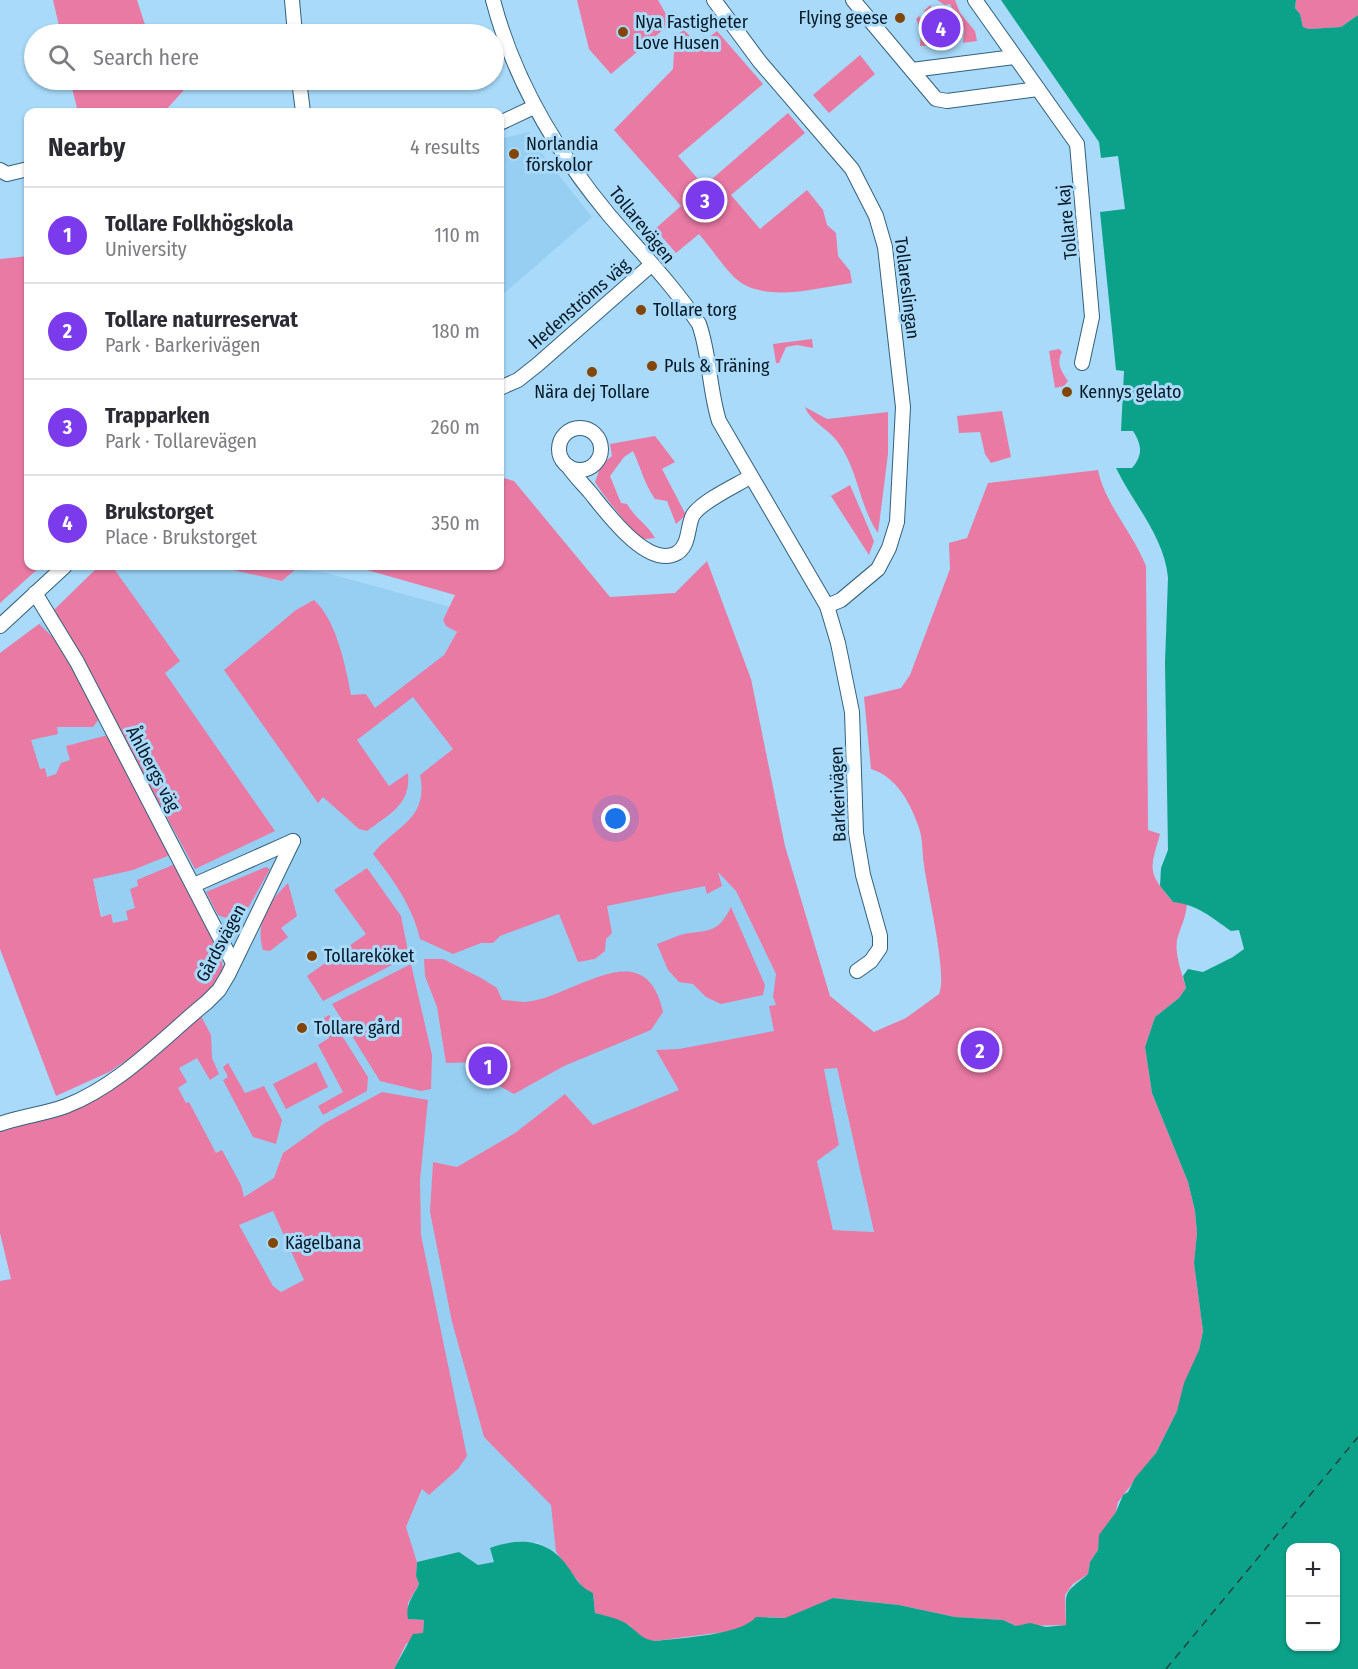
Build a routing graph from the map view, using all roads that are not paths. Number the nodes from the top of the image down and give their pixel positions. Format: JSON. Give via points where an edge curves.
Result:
{"nodes":[{"id":1,"x":292,"y":0,"type":"edge"},
{"id":2,"x":493,"y":0,"type":"edge"},
{"id":3,"x":714,"y":0,"type":"edge"},
{"id":4,"x":853,"y":0,"type":"edge"},
{"id":5,"x":975,"y":0,"type":"edge"},
{"id":6,"x":294,"y":24,"type":"edge"},
{"id":7,"x":500,"y":24,"type":"edge"},
{"id":8,"x":504,"y":36,"type":"edge"},
{"id":9,"x":1014,"y":57,"type":"junction"},
{"id":10,"x":912,"y":70,"type":"junction"},
{"id":11,"x":1038,"y":89,"type":"junction"},
{"id":12,"x":300,"y":90,"type":"edge"},
{"id":13,"x":534,"y":106,"type":"junction"},
{"id":14,"x":302,"y":108,"type":"edge"},
{"id":15,"x":504,"y":121,"type":"edge"},
{"id":16,"x":0,"y":170,"type":"edge"},
{"id":17,"x":24,"y":170,"type":"edge"},
{"id":18,"x":651,"y":265,"type":"junction"},
{"id":19,"x":1082,"y":363,"type":"dead end"},
{"id":20,"x":504,"y":386,"type":"edge"},
{"id":21,"x":568,"y":466,"type":"dead end"},
{"id":22,"x":750,"y":477,"type":"junction"},
{"id":23,"x":61,"y":570,"type":"edge"},
{"id":24,"x":35,"y":593,"type":"junction"},
{"id":25,"x":827,"y":606,"type":"junction"},
{"id":26,"x":0,"y":626,"type":"edge"},
{"id":27,"x":194,"y":885,"type":"junction"},
{"id":28,"x":233,"y":963,"type":"junction"},
{"id":29,"x":858,"y":971,"type":"dead end"},
{"id":30,"x":0,"y":1124,"type":"edge"}],
"edges":[{"from":1,"to":6,"type":"street"},
{"from":2,"to":7,"type":"street","name":"Tollarevägen"},
{"from":3,"to":25,"type":"street","name":"Tollareslingan","via":[[753,53],[852,169],[876,216],[885,247],[903,407],[897,522],[878,569],[842,600]]},
{"from":4,"to":10,"type":"street"},
{"from":5,"to":9,"type":"street","name":"Tollare kaj"},
{"from":8,"to":13,"type":"street","name":"Tollarevägen"},
{"from":9,"to":10,"type":"street"},
{"from":9,"to":11,"type":"street","name":"Tollare kaj"},
{"from":10,"to":11,"type":"street","via":[[940,102]]},
{"from":11,"to":19,"type":"street","name":"Tollare kaj","via":[[1077,144],[1092,317]]},
{"from":12,"to":14,"type":"street"},
{"from":13,"to":15,"type":"street"},
{"from":13,"to":18,"type":"street","name":"Tollarevägen","via":[[573,169]]},
{"from":16,"to":17,"type":"street","via":[[4,174]]},
{"from":18,"to":20,"type":"street","name":"Hedenströms väg","via":[[537,365]]},
{"from":18,"to":22,"type":"street","name":"Tollarevägen","via":[[699,324],[719,421]]},
{"from":21,"to":22,"type":"street","via":[[620,529],[635,542],[664,555],[683,547],[693,515]]},
{"from":22,"to":25,"type":"street","name":"Tollarevägen"},
{"from":23,"to":24,"type":"street"},
{"from":24,"to":26,"type":"street"},
{"from":24,"to":27,"type":"street","name":"Åhlbergs väg","via":[[77,662]]},
{"from":25,"to":29,"type":"street","name":"Barkerivägen","via":[[852,712],[856,833],[880,936],[880,948]]},
{"from":27,"to":28,"type":"street","name":"Åhlbergs väg"},
{"from":27,"to":28,"type":"street","name":"Gårdsvägen","via":[[293,841]]},
{"from":28,"to":30,"type":"street","name":"Gårdsvägen","via":[[219,990],[207,1002],[113,1080],[64,1107]]}]}
